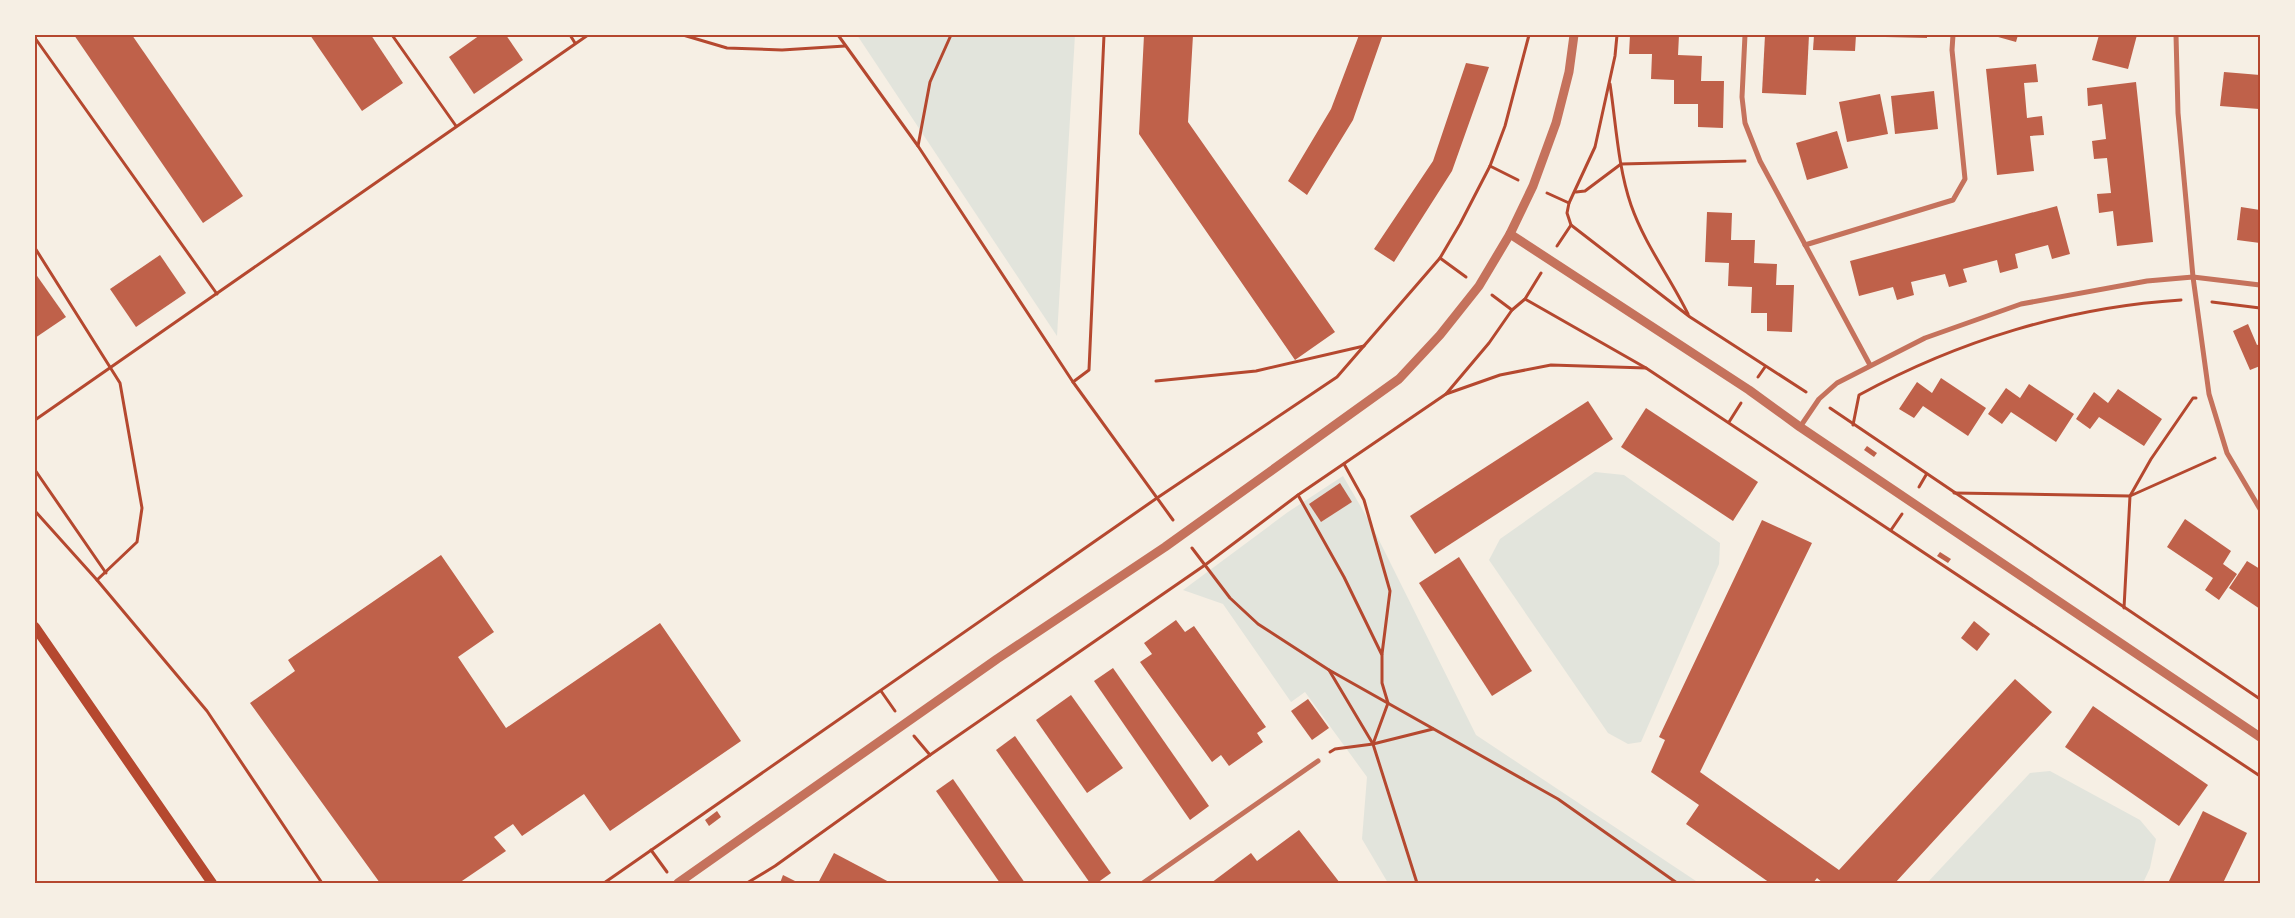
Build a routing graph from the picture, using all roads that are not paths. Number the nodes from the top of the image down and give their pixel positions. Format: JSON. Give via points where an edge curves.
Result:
{"nodes":[{"id":1,"x":1574,"y":35,"type":"edge"},
{"id":2,"x":1745,"y":35,"type":"edge"},
{"id":3,"x":1953,"y":35,"type":"edge"},
{"id":4,"x":2176,"y":35,"type":"edge"},
{"id":5,"x":1510,"y":234,"type":"junction"},
{"id":6,"x":1805,"y":245,"type":"junction"},
{"id":7,"x":2194,"y":277,"type":"junction"},
{"id":8,"x":2260,"y":285,"type":"edge"},
{"id":9,"x":1870,"y":365,"type":"junction"},
{"id":10,"x":1800,"y":427,"type":"junction"},
{"id":11,"x":2260,"y":509,"type":"edge"},
{"id":12,"x":35,"y":627,"type":"edge"},
{"id":13,"x":2260,"y":737,"type":"edge"},
{"id":14,"x":1318,"y":761,"type":"road end"},
{"id":15,"x":212,"y":883,"type":"edge"},
{"id":16,"x":678,"y":883,"type":"edge"},
{"id":17,"x":1143,"y":883,"type":"edge"}],
"edges":[{"from":1,"to":5,"type":"street","via":[[1569,72],[1556,123],[1533,186]]},
{"from":2,"to":6,"type":"street","via":[[1742,97],[1745,123],[1760,161]]},
{"from":3,"to":6,"type":"street","via":[[1965,179],[1953,200]]},
{"from":4,"to":7,"type":"street","via":[[2178,113]]},
{"from":5,"to":10,"type":"street","via":[[1749,390]]},
{"from":5,"to":16,"type":"street","via":[[1480,286],[1399,379],[1171,542],[997,659]]},
{"from":6,"to":9,"type":"street"},
{"from":7,"to":8,"type":"street"},
{"from":7,"to":9,"type":"street","via":[[2147,281],[2021,304],[1926,338]]},
{"from":7,"to":11,"type":"street","via":[[2210,394],[2227,452]]},
{"from":9,"to":10,"type":"street","via":[[1838,383],[1819,400]]},
{"from":10,"to":13,"type":"street"},
{"from":12,"to":15,"type":"main road"},
{"from":14,"to":17,"type":"street"}]}
